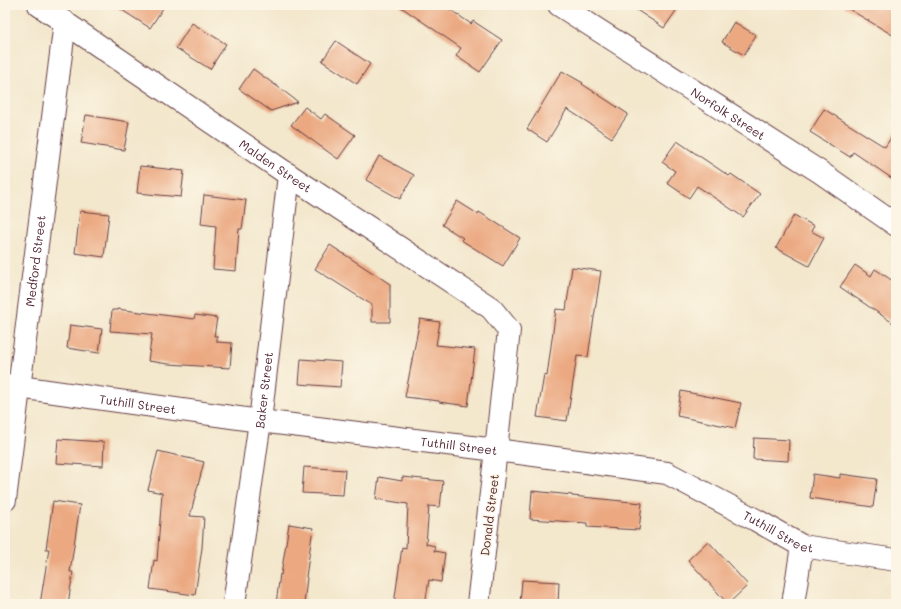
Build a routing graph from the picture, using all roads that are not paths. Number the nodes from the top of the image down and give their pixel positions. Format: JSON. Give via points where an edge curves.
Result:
{"nodes":[{"id":1,"x":39,"y":5,"type":"edge"},
{"id":2,"x":559,"y":5,"type":"edge"},
{"id":3,"x":64,"y":22,"type":"junction"},
{"id":4,"x":289,"y":175,"type":"junction"},
{"id":5,"x":896,"y":225,"type":"edge"},
{"id":6,"x":509,"y":330,"type":"joint"},
{"id":7,"x":12,"y":386,"type":"edge"},
{"id":8,"x":260,"y":421,"type":"junction"},
{"id":9,"x":496,"y":450,"type":"junction"},
{"id":10,"x":5,"y":500,"type":"edge"},
{"id":11,"x":802,"y":546,"type":"junction"},
{"id":12,"x":896,"y":560,"type":"edge"},
{"id":13,"x":234,"y":604,"type":"edge"},
{"id":14,"x":478,"y":604,"type":"edge"},
{"id":15,"x":793,"y":604,"type":"edge"}],
"edges":[{"from":1,"to":3,"type":"street","name":"Malden Street"},
{"from":2,"to":5,"type":"street","name":"Norfolk Street","via":[[820,172]]},
{"from":3,"to":4,"type":"street","name":"Malden Street"},
{"from":3,"to":7,"type":"street","name":"Medford Street"},
{"from":4,"to":6,"type":"street","name":"Malden Street","via":[[491,308]]},
{"from":4,"to":8,"type":"street","name":"Baker Street"},
{"from":6,"to":9,"type":"street","name":"Donald Street"},
{"from":7,"to":8,"type":"street","name":"Tuthill Street"},
{"from":7,"to":10,"type":"street","name":"Medford Street"},
{"from":8,"to":9,"type":"street","name":"Tuthill Street"},
{"from":8,"to":13,"type":"street","name":"Baker Street"},
{"from":9,"to":11,"type":"street","name":"Tuthill Street","via":[[667,473]]},
{"from":9,"to":14,"type":"street","name":"Donald Street"},
{"from":11,"to":12,"type":"street","name":"Tuthill Street"},
{"from":11,"to":15,"type":"street"}]}
